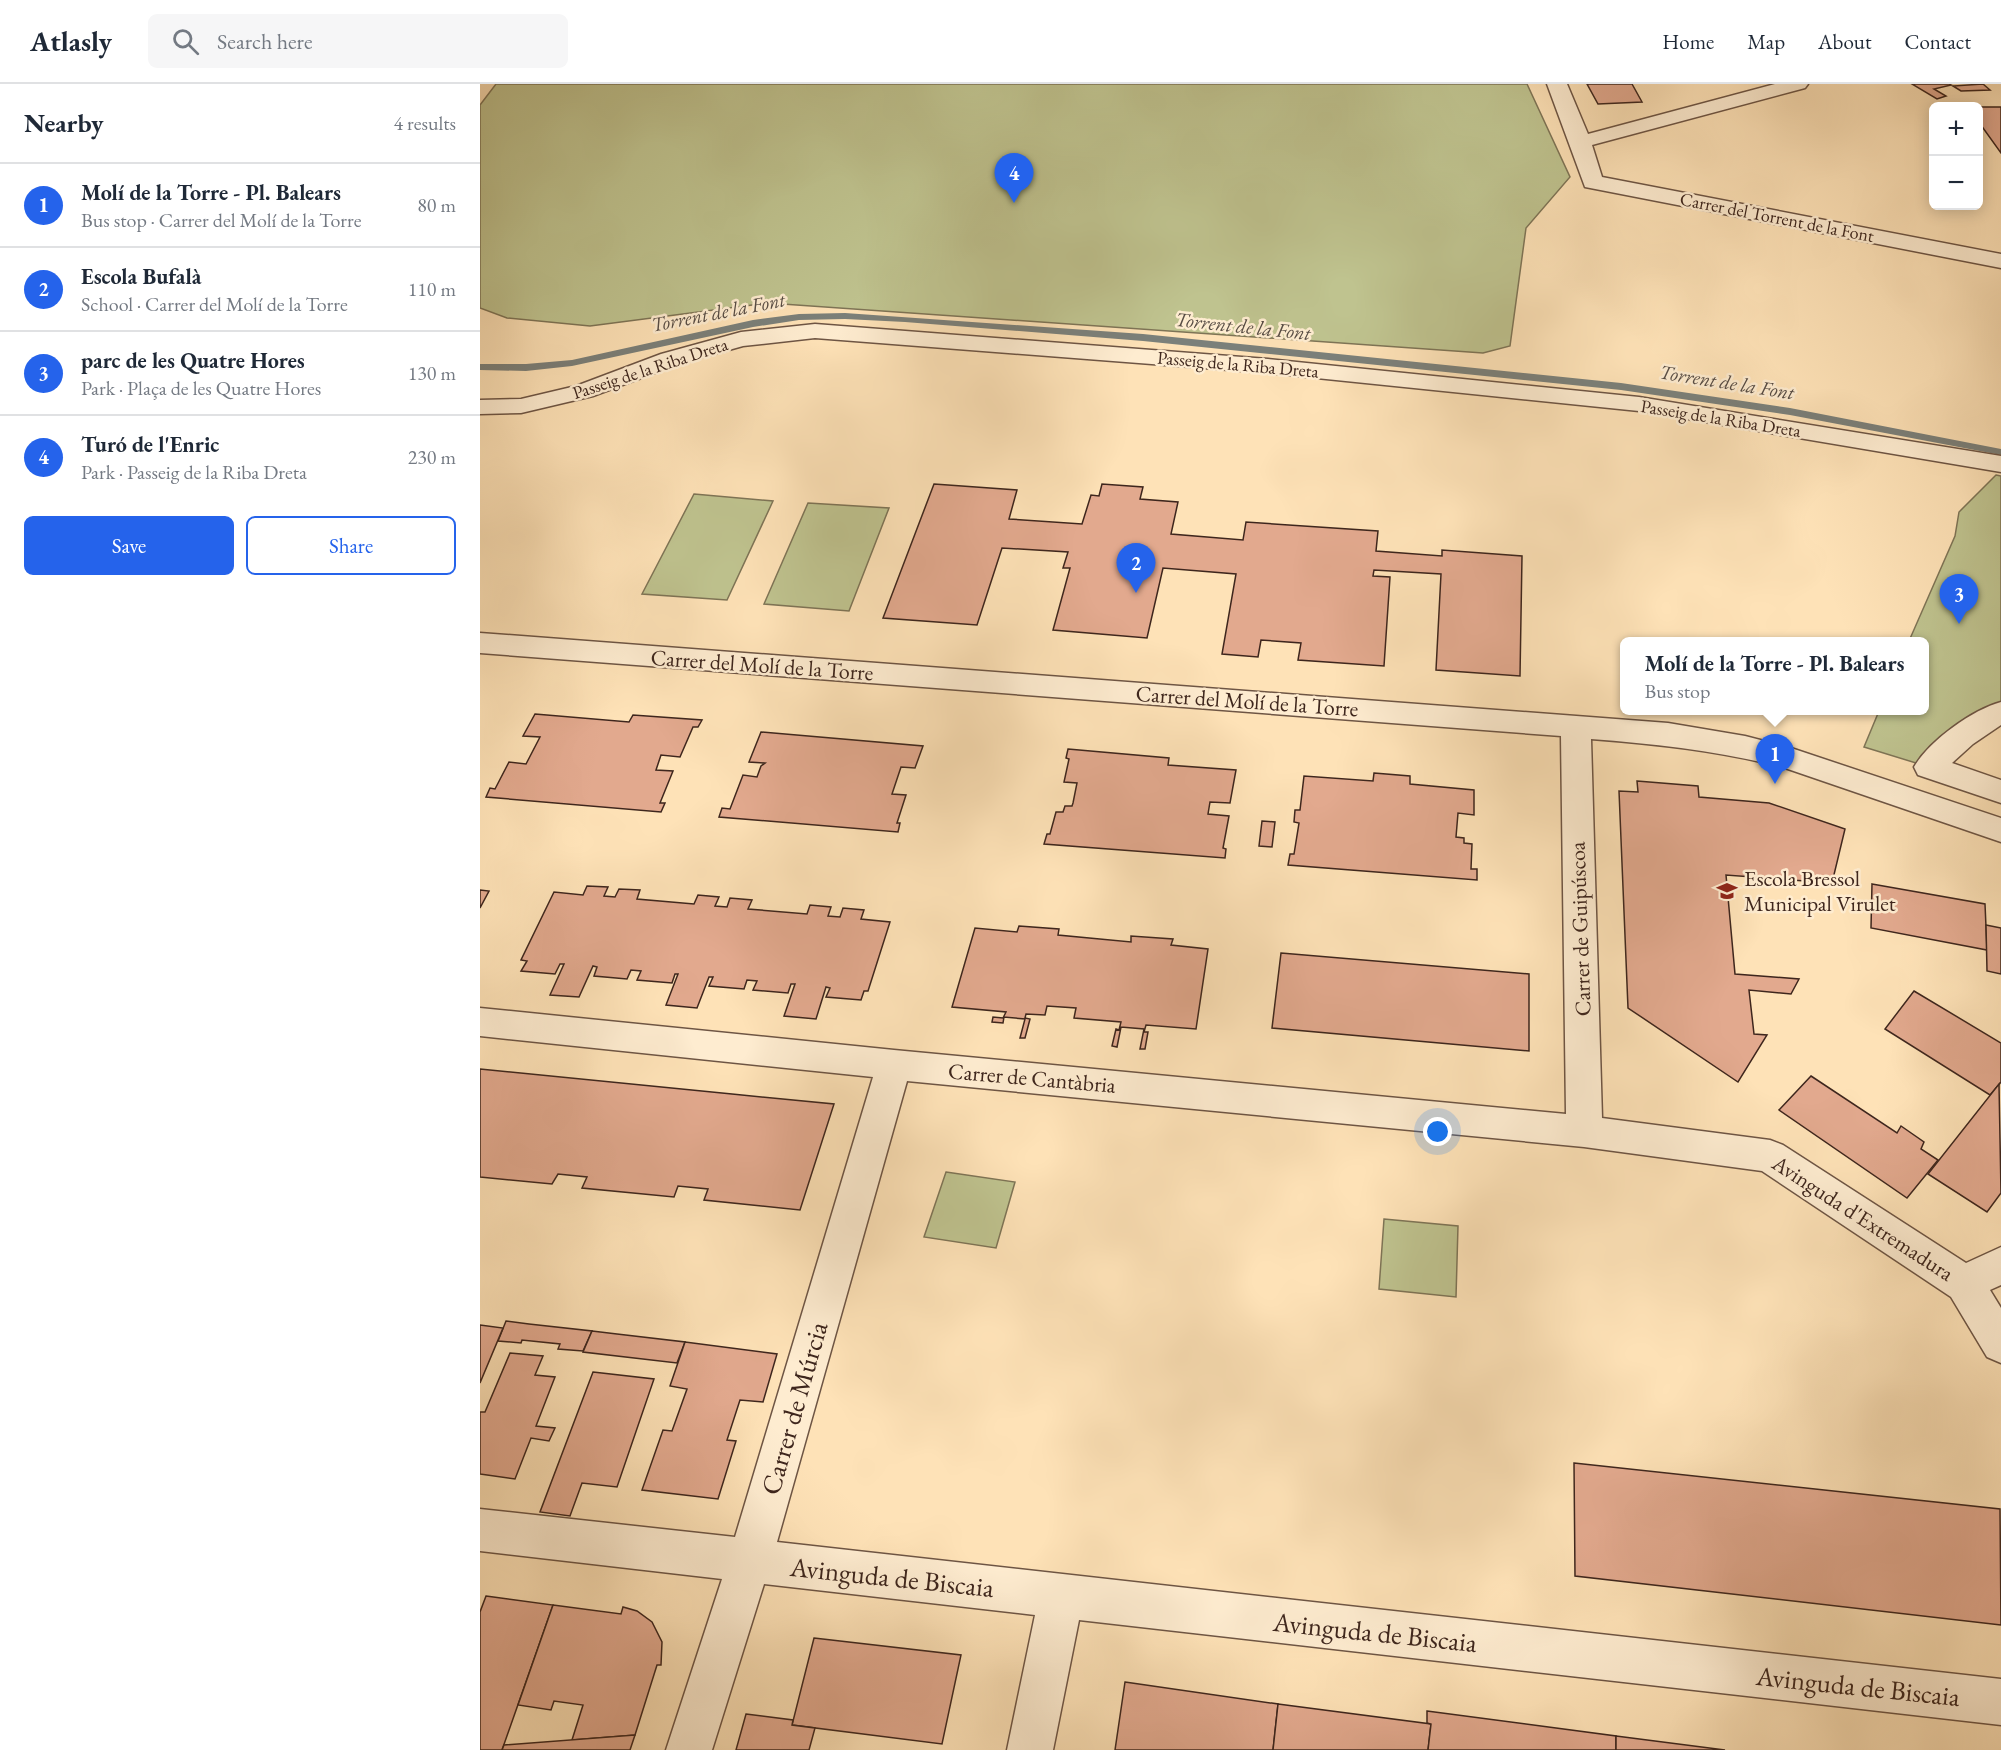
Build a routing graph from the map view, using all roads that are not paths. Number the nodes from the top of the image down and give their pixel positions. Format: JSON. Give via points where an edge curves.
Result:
{"nodes":[{"id":1,"x":1557,"y":84,"type":"edge"},
{"id":2,"x":1798,"y":84,"type":"edge"},
{"id":3,"x":1581,"y":142,"type":"junction"},
{"id":4,"x":2001,"y":261,"type":"edge"},
{"id":5,"x":480,"y":407,"type":"edge"},
{"id":6,"x":2001,"y":465,"type":"edge"},
{"id":7,"x":480,"y":643,"type":"edge"},
{"id":8,"x":2001,"y":711,"type":"edge"},
{"id":9,"x":1576,"y":728,"type":"junction"},
{"id":10,"x":2001,"y":792,"type":"edge"},
{"id":11,"x":2001,"y":830,"type":"edge"},
{"id":12,"x":480,"y":1022,"type":"edge"},
{"id":13,"x":894,"y":1065,"type":"junction"},
{"id":14,"x":1584,"y":1131,"type":"junction"},
{"id":15,"x":2001,"y":1265,"type":"edge"},
{"id":16,"x":1965,"y":1284,"type":"junction"},
{"id":17,"x":2001,"y":1344,"type":"edge"},
{"id":18,"x":480,"y":1530,"type":"edge"},
{"id":19,"x":750,"y":1561,"type":"junction"},
{"id":20,"x":1060,"y":1596,"type":"junction"},
{"id":21,"x":2001,"y":1702,"type":"edge"},
{"id":22,"x":689,"y":1750,"type":"edge"},
{"id":23,"x":1030,"y":1750,"type":"edge"}],
"edges":[{"from":1,"to":3,"type":"street"},
{"from":2,"to":3,"type":"street"},
{"from":3,"to":4,"type":"street","name":"Carrer del Torrent de la Font","via":[[1593,182]]},
{"from":5,"to":6,"type":"street","name":"Passeig de la Riba Dreta","via":[[521,406],[584,391],[670,359],[741,339],[815,331],[1268,366],[1639,404]]},
{"from":7,"to":9,"type":"street","name":"Carrer del Molí de la Torre"},
{"from":8,"to":10,"type":"street","via":[[1950,746],[1929,767]]},
{"from":9,"to":11,"type":"street","name":"Carrer del Molí de la Torre","via":[[1668,734],[1745,747]]},
{"from":9,"to":14,"type":"street","name":"Carrer de Guipúscoa"},
{"from":12,"to":13,"type":"street","name":"Carrer de Cantàbria"},
{"from":13,"to":14,"type":"street","name":"Carrer de Cantàbria"},
{"from":13,"to":19,"type":"street","name":"Carrer de Múrcia"},
{"from":14,"to":16,"type":"street","name":"Avinguda d'Extremadura","via":[[1770,1156]]},
{"from":15,"to":16,"type":"street"},
{"from":16,"to":17,"type":"street","name":"Avinguda d'Extremadura"},
{"from":18,"to":19,"type":"street","name":"Avinguda de Biscaia"},
{"from":19,"to":20,"type":"street","name":"Avinguda de Biscaia"},
{"from":19,"to":22,"type":"street","name":"Carrer de Múrcia"},
{"from":20,"to":21,"type":"street","name":"Avinguda de Biscaia"},
{"from":20,"to":23,"type":"street"}]}
